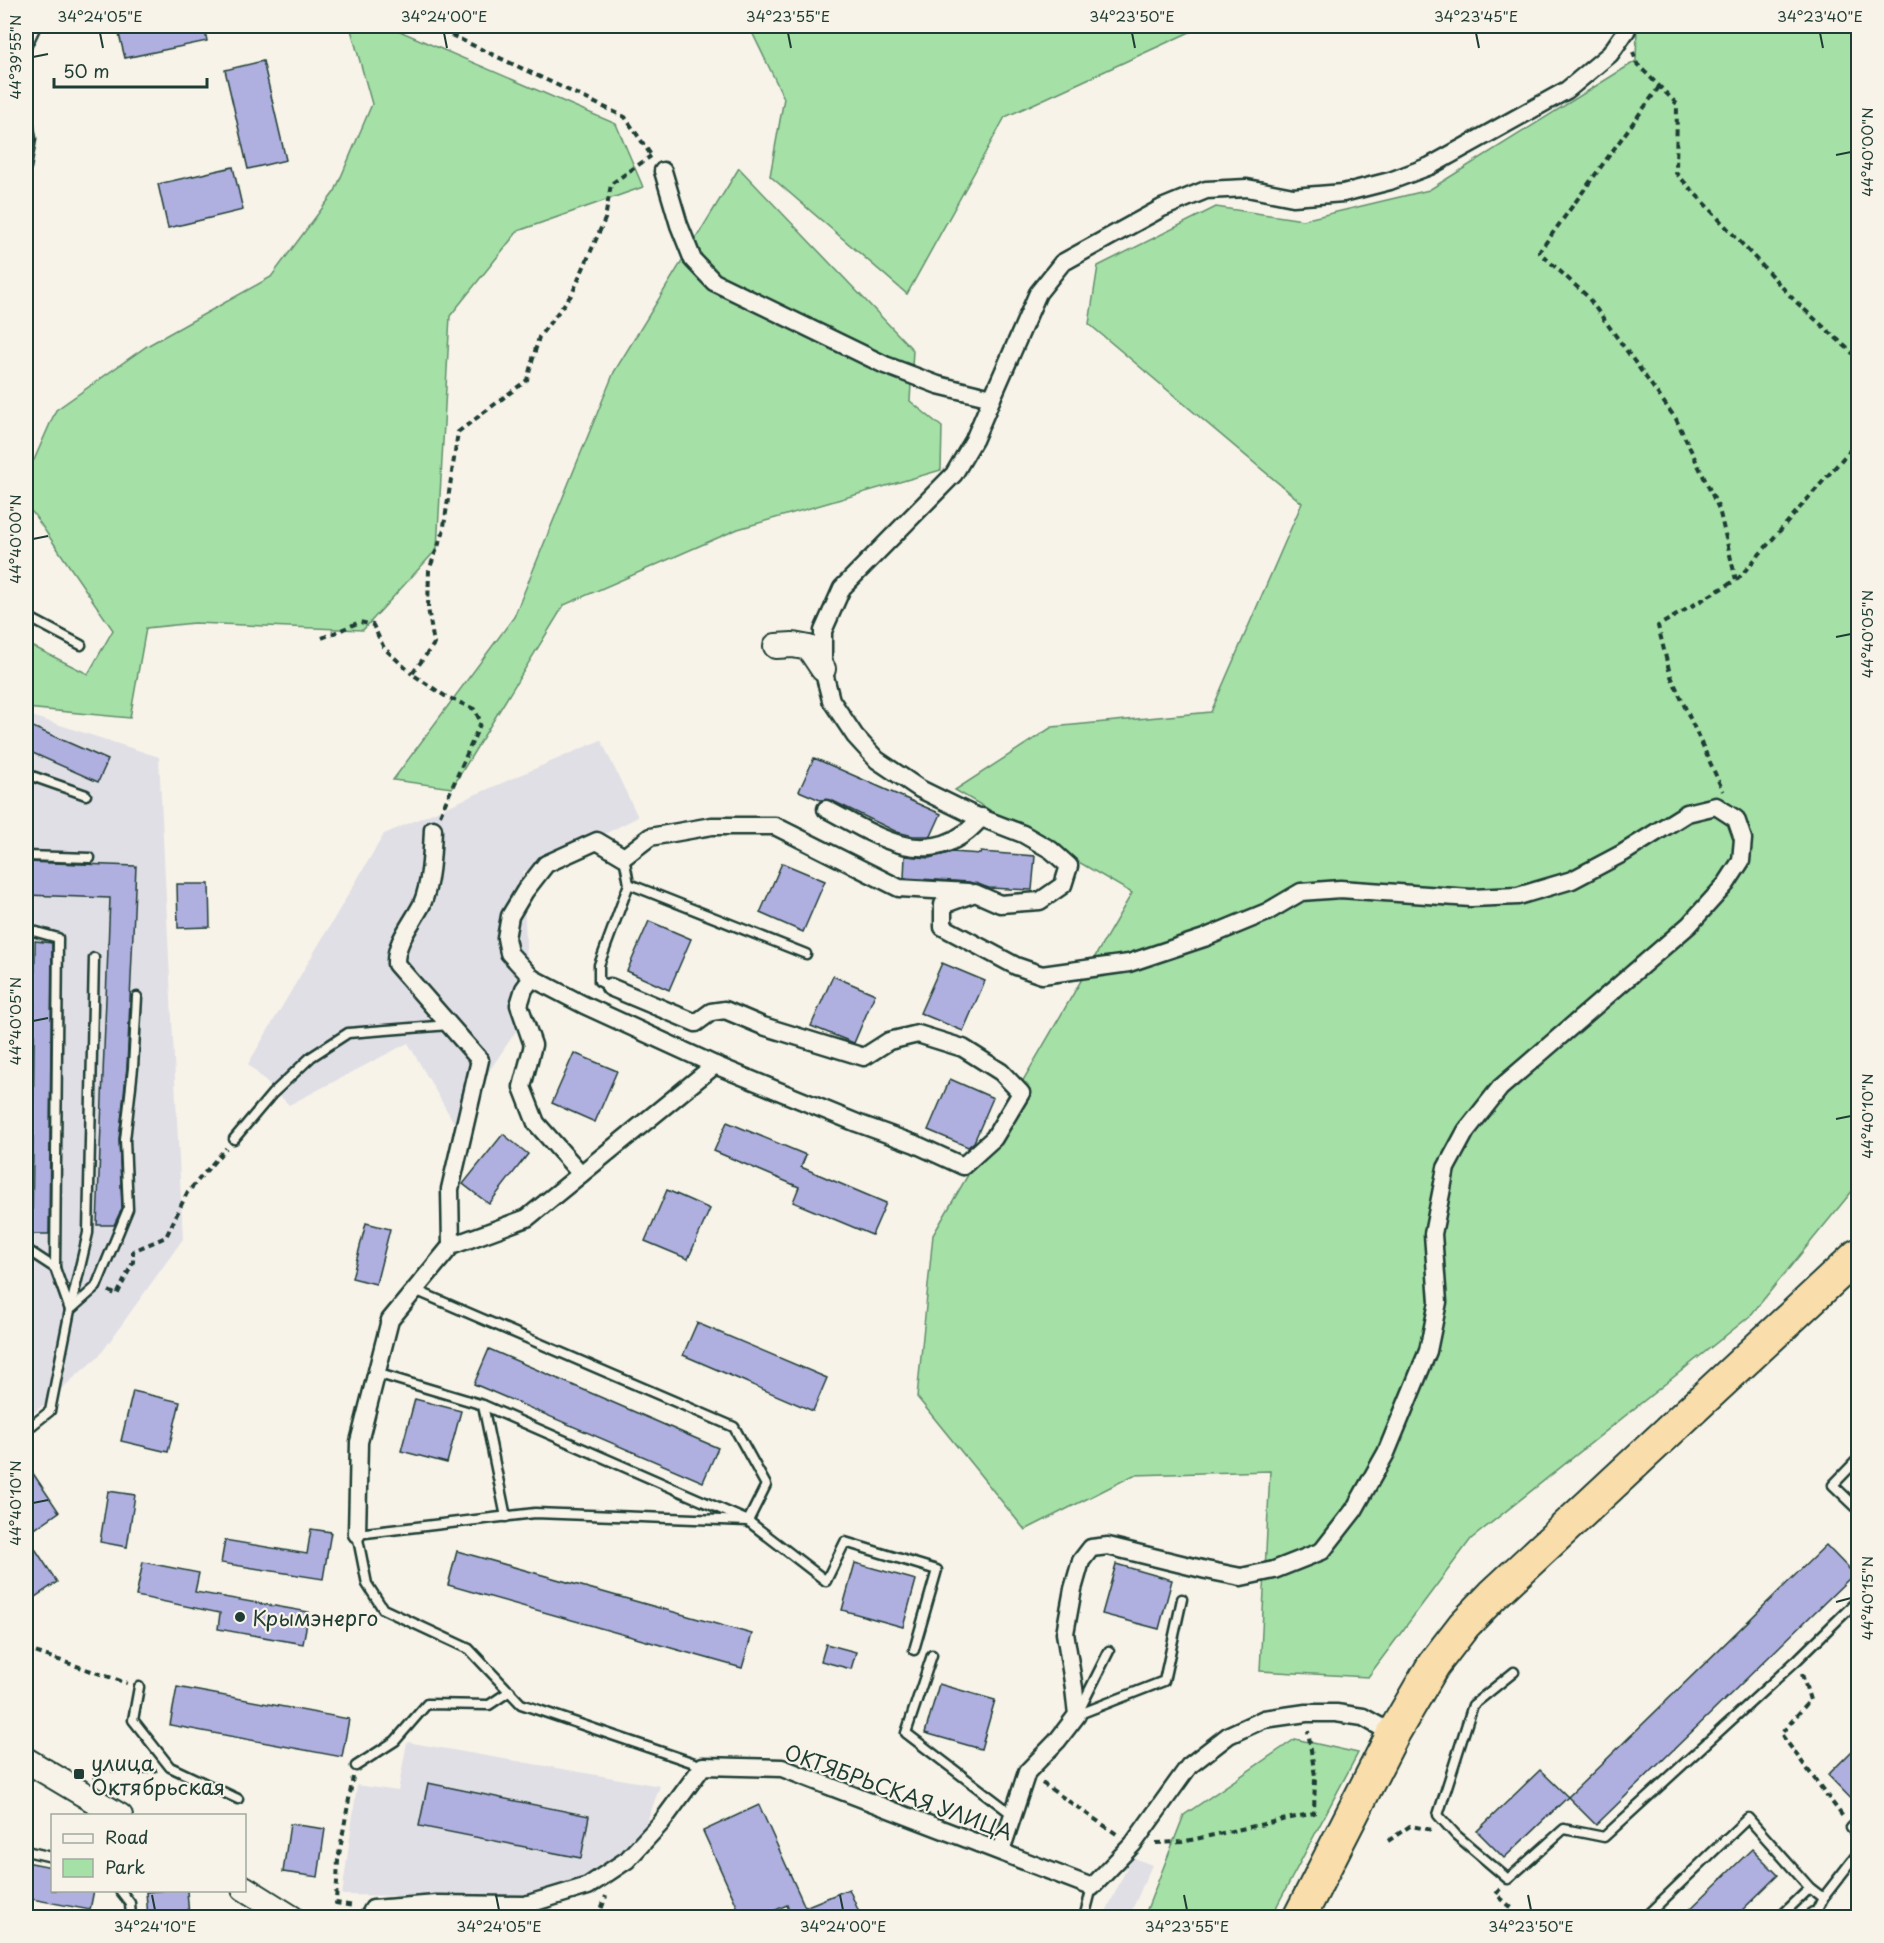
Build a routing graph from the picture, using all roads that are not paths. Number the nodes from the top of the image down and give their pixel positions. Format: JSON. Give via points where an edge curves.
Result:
{"nodes":[{"id":1,"x":36,"y":26,"type":"edge"},
{"id":2,"x":1627,"y":28,"type":"edge"},
{"id":3,"x":26,"y":47,"type":"edge"},
{"id":4,"x":26,"y":109,"type":"edge"},
{"id":5,"x":26,"y":167,"type":"edge"},
{"id":6,"x":663,"y":171,"type":"road end"},
{"id":7,"x":992,"y":398,"type":"junction"},
{"id":8,"x":26,"y":616,"type":"edge"},
{"id":9,"x":81,"y":645,"type":"dead end"},
{"id":10,"x":776,"y":646,"type":"dead end"},
{"id":11,"x":823,"y":669,"type":"junction"},
{"id":12,"x":26,"y":774,"type":"edge"},
{"id":13,"x":86,"y":795,"type":"dead end"},
{"id":14,"x":826,"y":808,"type":"dead end"},
{"id":15,"x":982,"y":817,"type":"junction"},
{"id":16,"x":433,"y":829,"type":"road end"},
{"id":17,"x":26,"y":856,"type":"edge"},
{"id":18,"x":624,"y":857,"type":"junction"},
{"id":19,"x":90,"y":858,"type":"dead end"},
{"id":20,"x":629,"y":884,"type":"junction"},
{"id":21,"x":975,"y":893,"type":"junction"},
{"id":22,"x":26,"y":928,"type":"edge"},
{"id":23,"x":806,"y":954,"type":"dead end"},
{"id":24,"x":94,"y":958,"type":"dead end"},
{"id":25,"x":532,"y":978,"type":"junction"},
{"id":26,"x":610,"y":987,"type":"joint"},
{"id":27,"x":137,"y":997,"type":"dead end"},
{"id":28,"x":449,"y":1025,"type":"junction"},
{"id":29,"x":715,"y":1065,"type":"junction"},
{"id":30,"x":234,"y":1138,"type":"road end"},
{"id":31,"x":581,"y":1174,"type":"junction"},
{"id":32,"x":451,"y":1246,"type":"junction"},
{"id":33,"x":26,"y":1249,"type":"edge"},
{"id":34,"x":1858,"y":1255,"type":"edge"},
{"id":35,"x":55,"y":1268,"type":"junction"},
{"id":36,"x":414,"y":1290,"type":"junction"},
{"id":37,"x":70,"y":1310,"type":"junction"},
{"id":38,"x":375,"y":1373,"type":"junction"},
{"id":39,"x":483,"y":1405,"type":"junction"},
{"id":40,"x":26,"y":1430,"type":"edge"},
{"id":41,"x":1858,"y":1459,"type":"edge"},
{"id":42,"x":1858,"y":1509,"type":"edge"},
{"id":43,"x":506,"y":1517,"type":"junction"},
{"id":44,"x":748,"y":1521,"type":"junction"},
{"id":45,"x":357,"y":1534,"type":"junction"},
{"id":46,"x":1182,"y":1599,"type":"dead end"},
{"id":47,"x":1858,"y":1600,"type":"edge"},
{"id":48,"x":914,"y":1650,"type":"dead end"},
{"id":49,"x":1109,"y":1651,"type":"dead end"},
{"id":50,"x":932,"y":1655,"type":"dead end"},
{"id":51,"x":1514,"y":1672,"type":"dead end"},
{"id":52,"x":139,"y":1687,"type":"road end"},
{"id":53,"x":510,"y":1691,"type":"junction"},
{"id":54,"x":1077,"y":1715,"type":"junction"},
{"id":55,"x":1393,"y":1734,"type":"junction"},
{"id":56,"x":26,"y":1760,"type":"edge"},
{"id":57,"x":356,"y":1766,"type":"road end"},
{"id":58,"x":703,"y":1766,"type":"junction"},
{"id":59,"x":238,"y":1799,"type":"dead end"},
{"id":60,"x":118,"y":1814,"type":"edge"},
{"id":61,"x":1012,"y":1814,"type":"junction"},
{"id":62,"x":1858,"y":1821,"type":"edge"},
{"id":63,"x":1858,"y":1836,"type":"edge"},
{"id":64,"x":26,"y":1851,"type":"edge"},
{"id":65,"x":1001,"y":1851,"type":"junction"},
{"id":66,"x":1858,"y":1853,"type":"edge"},
{"id":67,"x":51,"y":1857,"type":"edge"},
{"id":68,"x":1092,"y":1887,"type":"junction"},
{"id":69,"x":1810,"y":1888,"type":"junction"},
{"id":70,"x":246,"y":1889,"type":"edge"},
{"id":71,"x":122,"y":1892,"type":"edge"},
{"id":72,"x":1823,"y":1898,"type":"junction"},
{"id":73,"x":370,"y":1913,"type":"edge"},
{"id":74,"x":131,"y":1917,"type":"edge"},
{"id":75,"x":292,"y":1917,"type":"edge"},
{"id":76,"x":1084,"y":1917,"type":"edge"},
{"id":77,"x":1299,"y":1917,"type":"edge"},
{"id":78,"x":1644,"y":1917,"type":"edge"},
{"id":79,"x":1779,"y":1917,"type":"edge"},
{"id":80,"x":1814,"y":1917,"type":"edge"}],
"edges":[{"from":1,"to":3,"type":"lane"},
{"from":2,"to":7,"type":"street","via":[[1610,54],[1567,90],[1430,166],[1343,193],[1293,197],[1247,188],[1206,190],[1162,208],[1062,263],[1038,293]]},
{"from":4,"to":5,"type":"lane","via":[[31,139]]},
{"from":6,"to":7,"type":"street","via":[[693,260],[714,282],[885,365],[938,385]]},
{"from":7,"to":11,"type":"street","via":[[954,474],[842,588],[823,632]]},
{"from":8,"to":9,"type":"lane"},
{"from":10,"to":11,"type":"main road","via":[[809,648]]},
{"from":11,"to":15,"type":"street","via":[[831,700],[877,760],[920,789]]},
{"from":12,"to":13,"type":"lane"},
{"from":14,"to":15,"type":"street","via":[[886,840],[927,849],[964,834]]},
{"from":15,"to":21,"type":"street","via":[[1023,834],[1069,866],[1063,885],[1040,901],[1000,904]]},
{"from":16,"to":28,"type":"street","via":[[423,902],[395,952],[396,964]]},
{"from":17,"to":19,"type":"lane"},
{"from":18,"to":20,"type":"lane"},
{"from":18,"to":21,"type":"street","via":[[650,837],[712,826],[775,826],[899,888]]},
{"from":18,"to":25,"type":"street","via":[[597,841],[546,864],[525,891],[510,916],[506,938],[509,953]]},
{"from":20,"to":23,"type":"lane"},
{"from":20,"to":26,"type":"lane","via":[[598,965],[599,981]]},
{"from":21,"to":54,"type":"street","via":[[944,905],[943,927],[1016,966],[1042,975],[1129,963],[1267,912],[1301,892],[1340,889],[1472,898],[1518,896],[1572,880],[1687,813],[1716,806],[1736,819],[1743,838],[1741,861],[1689,925],[1500,1088],[1466,1131],[1446,1168],[1437,1207],[1433,1234],[1438,1302],[1428,1351],[1386,1454],[1354,1510],[1322,1551],[1274,1570],[1240,1577],[1108,1546],[1091,1548],[1081,1561],[1065,1633]]},
{"from":22,"to":35,"type":"lane","via":[[58,938]]},
{"from":24,"to":37,"type":"lane","via":[[88,1233]]},
{"from":25,"to":29,"type":"street"},
{"from":25,"to":31,"type":"street","via":[[519,1005],[533,1045],[522,1087],[536,1123]]},
{"from":26,"to":29,"type":"street","via":[[696,1023],[711,1012],[725,1010],[864,1057],[889,1041],[918,1034],[963,1048],[1001,1072],[1021,1093],[994,1138],[963,1166]]},
{"from":27,"to":37,"type":"lane","via":[[125,1140],[128,1209],[96,1287]]},
{"from":28,"to":30,"type":"lane","via":[[348,1033],[311,1057]]},
{"from":28,"to":32,"type":"street","via":[[480,1060],[450,1189]]},
{"from":29,"to":31,"type":"street"},
{"from":31,"to":32,"type":"street","via":[[526,1218]]},
{"from":32,"to":36,"type":"street"},
{"from":33,"to":35,"type":"lane"},
{"from":34,"to":55,"type":"highway","via":[[1493,1595],[1434,1664]]},
{"from":35,"to":37,"type":"lane"},
{"from":36,"to":38,"type":"street","via":[[390,1320]]},
{"from":36,"to":44,"type":"lane","via":[[734,1427],[766,1485]]},
{"from":37,"to":40,"type":"lane","via":[[50,1411]]},
{"from":38,"to":39,"type":"lane"},
{"from":38,"to":45,"type":"street","via":[[359,1442]]},
{"from":39,"to":43,"type":"lane"},
{"from":39,"to":44,"type":"lane"},
{"from":41,"to":42,"type":"lane","via":[[1833,1485]]},
{"from":43,"to":44,"type":"lane","via":[[535,1513]]},
{"from":43,"to":45,"type":"lane"},
{"from":44,"to":48,"type":"lane","via":[[826,1581],[845,1542],[937,1570]]},
{"from":45,"to":53,"type":"lane","via":[[368,1584],[383,1609],[469,1649]]},
{"from":46,"to":54,"type":"lane","via":[[1164,1681]]},
{"from":47,"to":51,"type":"lane","via":[[1604,1837],[1564,1829],[1508,1880],[1438,1815],[1473,1705]]},
{"from":49,"to":54,"type":"lane"},
{"from":50,"to":61,"type":"lane","via":[[906,1733]]},
{"from":52,"to":59,"type":"lane","via":[[133,1720],[170,1767]]},
{"from":53,"to":57,"type":"lane","via":[[489,1705],[427,1704],[395,1741]]},
{"from":53,"to":58,"type":"lane","via":[[521,1704]]},
{"from":54,"to":61,"type":"street","via":[[1027,1772]]},
{"from":55,"to":68,"type":"street","via":[[1363,1717],[1306,1713],[1264,1719],[1229,1735],[1189,1766],[1133,1844]]},
{"from":55,"to":77,"type":"highway"},
{"from":56,"to":60,"type":"main road"},
{"from":58,"to":65,"type":"street","name":"ОКТЯБРЬСКАЯ УЛИЦА","via":[[782,1768]]},
{"from":58,"to":73,"type":"street","via":[[661,1824],[627,1860],[588,1886],[525,1905],[437,1904]]},
{"from":61,"to":65,"type":"street"},
{"from":62,"to":63,"type":"lane","via":[[1851,1828]]},
{"from":64,"to":67,"type":"lane"},
{"from":65,"to":68,"type":"street","name":"ОКТЯБРЬСКАЯ УЛИЦА"},
{"from":66,"to":72,"type":"lane"},
{"from":68,"to":76,"type":"lane"},
{"from":69,"to":72,"type":"lane"},
{"from":69,"to":78,"type":"lane","via":[[1748,1818]]},
{"from":69,"to":79,"type":"lane"},
{"from":70,"to":75,"type":"main road"},
{"from":71,"to":74,"type":"lane","via":[[130,1903]]},
{"from":72,"to":80,"type":"lane"}]}
